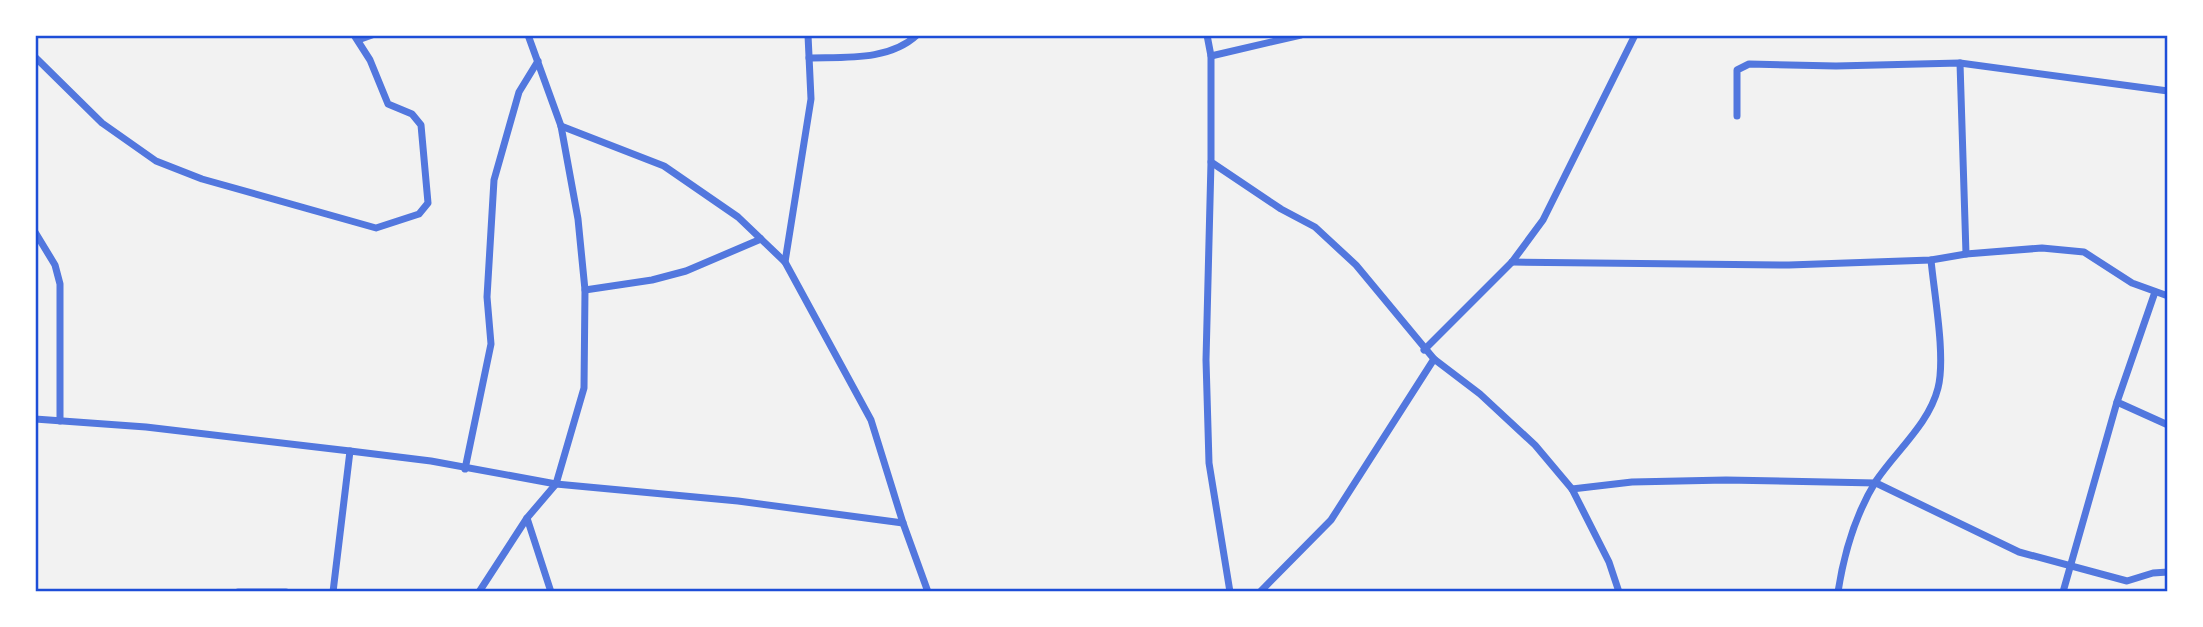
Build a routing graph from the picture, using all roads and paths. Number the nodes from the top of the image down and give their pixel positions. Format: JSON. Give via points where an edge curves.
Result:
{"nodes":[{"id":1,"x":372,"y":35,"type":"edge"},
{"id":2,"x":528,"y":35,"type":"edge"},
{"id":3,"x":808,"y":35,"type":"edge"},
{"id":4,"x":917,"y":35,"type":"edge"},
{"id":5,"x":1207,"y":35,"type":"edge"},
{"id":6,"x":1301,"y":35,"type":"edge"},
{"id":7,"x":1635,"y":35,"type":"edge"},
{"id":8,"x":356,"y":38,"type":"edge"},
{"id":9,"x":1211,"y":56,"type":"junction"},
{"id":10,"x":35,"y":57,"type":"edge"},
{"id":11,"x":809,"y":58,"type":"junction"},
{"id":12,"x":538,"y":61,"type":"junction"},
{"id":13,"x":1960,"y":63,"type":"junction"},
{"id":14,"x":2168,"y":91,"type":"edge"},
{"id":15,"x":1737,"y":116,"type":"dead end"},
{"id":16,"x":561,"y":126,"type":"junction"},
{"id":17,"x":1211,"y":162,"type":"junction"},
{"id":18,"x":35,"y":232,"type":"edge"},
{"id":19,"x":761,"y":239,"type":"junction"},
{"id":20,"x":1966,"y":254,"type":"junction"},
{"id":21,"x":1931,"y":260,"type":"junction"},
{"id":22,"x":785,"y":262,"type":"junction"},
{"id":23,"x":1512,"y":262,"type":"junction"},
{"id":24,"x":585,"y":290,"type":"junction"},
{"id":25,"x":2155,"y":292,"type":"junction"},
{"id":26,"x":2168,"y":296,"type":"edge"},
{"id":27,"x":1424,"y":350,"type":"junction"},
{"id":28,"x":1434,"y":359,"type":"junction"},
{"id":29,"x":2118,"y":402,"type":"junction"},
{"id":30,"x":35,"y":419,"type":"edge"},
{"id":31,"x":60,"y":421,"type":"junction"},
{"id":32,"x":2168,"y":425,"type":"edge"},
{"id":33,"x":350,"y":452,"type":"junction"},
{"id":34,"x":465,"y":469,"type":"junction"},
{"id":35,"x":1876,"y":483,"type":"junction"},
{"id":36,"x":556,"y":484,"type":"junction"},
{"id":37,"x":1572,"y":489,"type":"junction"},
{"id":38,"x":527,"y":518,"type":"junction"},
{"id":39,"x":903,"y":523,"type":"junction"},
{"id":40,"x":2073,"y":567,"type":"junction"},
{"id":41,"x":2168,"y":572,"type":"edge"},
{"id":42,"x":238,"y":592,"type":"edge"},
{"id":43,"x":286,"y":592,"type":"edge"},
{"id":44,"x":333,"y":592,"type":"edge"},
{"id":45,"x":479,"y":592,"type":"edge"},
{"id":46,"x":551,"y":592,"type":"edge"},
{"id":47,"x":928,"y":592,"type":"edge"},
{"id":48,"x":1230,"y":592,"type":"edge"},
{"id":49,"x":1261,"y":592,"type":"edge"},
{"id":50,"x":1619,"y":592,"type":"edge"},
{"id":51,"x":1838,"y":592,"type":"edge"},
{"id":52,"x":2063,"y":592,"type":"edge"}],
"edges":[{"from":1,"to":8,"type":"street"},
{"from":2,"to":12,"type":"street"},
{"from":3,"to":11,"type":"street"},
{"from":4,"to":11,"type":"street","via":[[903,48],[865,57]]},
{"from":5,"to":9,"type":"street"},
{"from":6,"to":9,"type":"street"},
{"from":7,"to":23,"type":"street","via":[[1555,200]]},
{"from":8,"to":10,"type":"street","via":[[381,81],[388,104],[418,119],[425,167],[428,203],[424,209],[376,228],[202,179],[156,161],[103,123]]},
{"from":9,"to":17,"type":"street"},
{"from":11,"to":22,"type":"street","via":[[811,99]]},
{"from":12,"to":16,"type":"street"},
{"from":12,"to":34,"type":"street","via":[[519,92],[494,180],[487,297],[491,344]]},
{"from":13,"to":14,"type":"street"},
{"from":13,"to":15,"type":"street","via":[[1742,65],[1737,69]]},
{"from":13,"to":20,"type":"street"},
{"from":16,"to":19,"type":"street","via":[[664,166],[738,217]]},
{"from":16,"to":24,"type":"street"},
{"from":17,"to":27,"type":"street","via":[[1315,226],[1356,265]]},
{"from":17,"to":48,"type":"street","via":[[1206,360],[1209,463]]},
{"from":18,"to":31,"type":"street","via":[[55,265],[60,284]]},
{"from":19,"to":22,"type":"street"},
{"from":19,"to":24,"type":"street","via":[[686,271]]},
{"from":20,"to":21,"type":"street"},
{"from":20,"to":25,"type":"street","via":[[2042,248],[2084,252],[2132,284]]},
{"from":21,"to":23,"type":"street","via":[[1789,265]]},
{"from":21,"to":35,"type":"street","via":[[1938,386],[1928,411]]},
{"from":22,"to":39,"type":"street","via":[[872,420]]},
{"from":23,"to":27,"type":"street"},
{"from":24,"to":36,"type":"street","via":[[584,388]]},
{"from":25,"to":26,"type":"street"},
{"from":25,"to":29,"type":"street"},
{"from":27,"to":28,"type":"street"},
{"from":28,"to":37,"type":"street","via":[[1535,445]]},
{"from":28,"to":49,"type":"street","via":[[1331,520]]},
{"from":29,"to":32,"type":"street"},
{"from":29,"to":40,"type":"street"},
{"from":30,"to":31,"type":"street"},
{"from":31,"to":33,"type":"street"},
{"from":33,"to":34,"type":"street"},
{"from":33,"to":44,"type":"street"},
{"from":34,"to":36,"type":"street"},
{"from":35,"to":37,"type":"street","via":[[1726,480]]},
{"from":35,"to":40,"type":"street","via":[[2020,552]]},
{"from":35,"to":51,"type":"street","via":[[1850,537]]},
{"from":36,"to":38,"type":"street"},
{"from":36,"to":39,"type":"street"},
{"from":37,"to":50,"type":"street"},
{"from":38,"to":45,"type":"street"},
{"from":38,"to":46,"type":"street"},
{"from":39,"to":47,"type":"street"},
{"from":40,"to":41,"type":"street","via":[[2127,581]]},
{"from":40,"to":52,"type":"street"},
{"from":42,"to":43,"type":"street"}]}
